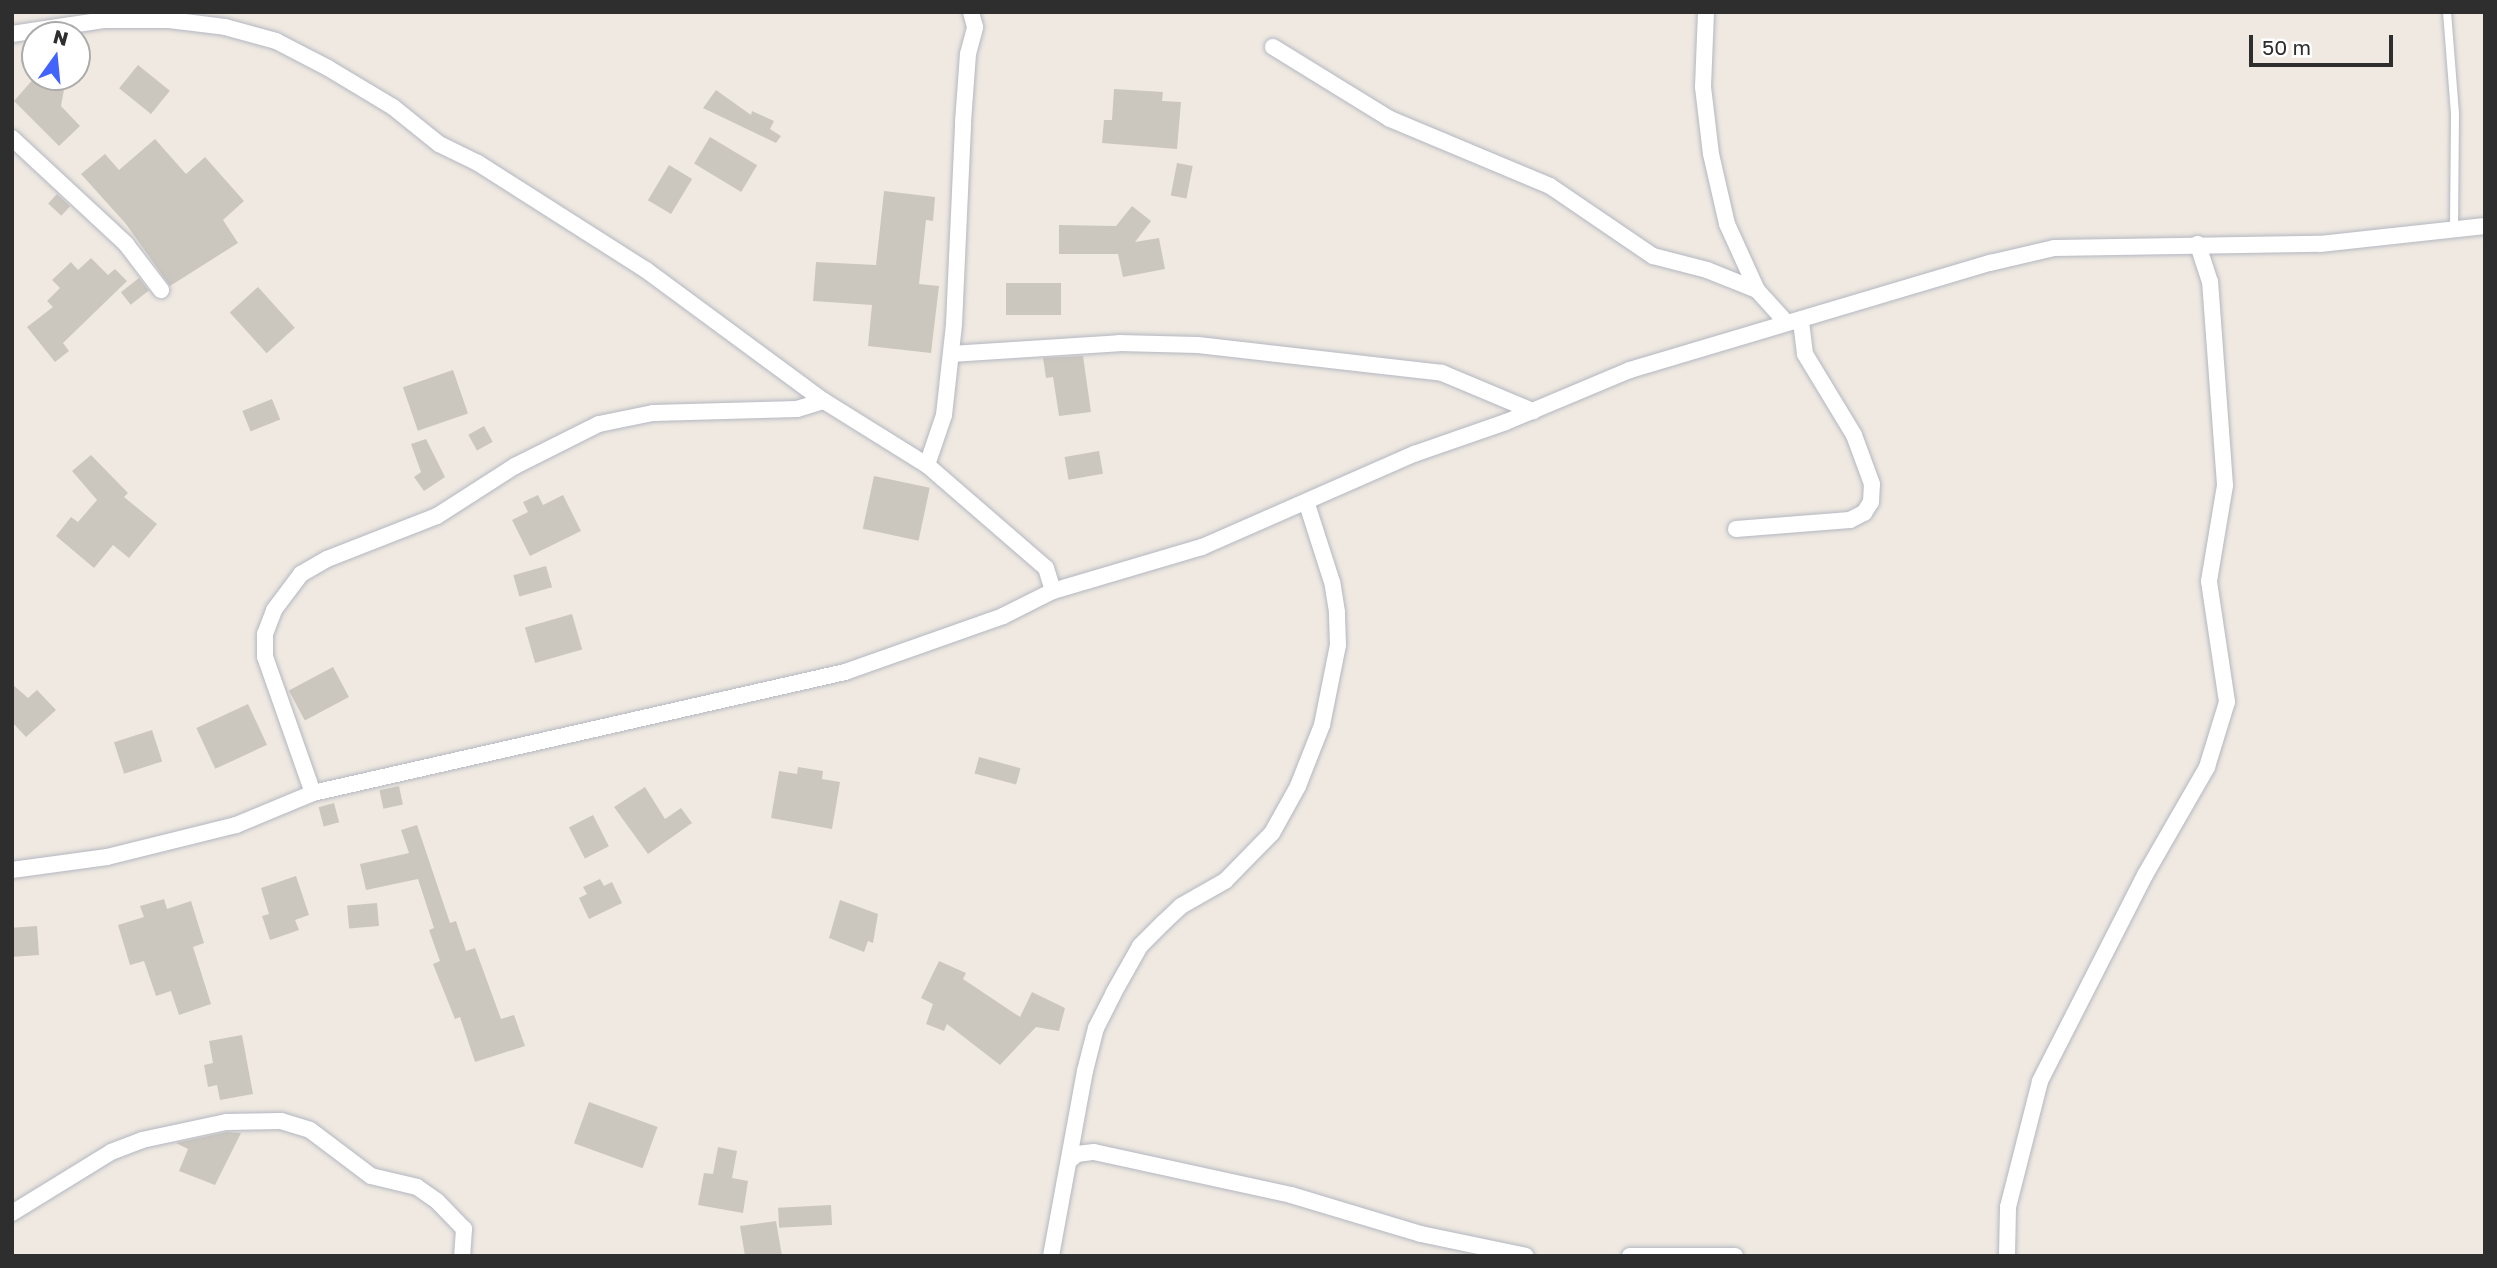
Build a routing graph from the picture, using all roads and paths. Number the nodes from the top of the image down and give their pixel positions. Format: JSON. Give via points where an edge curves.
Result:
{"nodes":[{"id":1,"x":971,"y":12,"type":"edge"},
{"id":2,"x":1706,"y":12,"type":"edge"},
{"id":3,"x":2447,"y":12,"type":"edge"},
{"id":4,"x":12,"y":34,"type":"edge"},
{"id":5,"x":1273,"y":47,"type":"dead end"},
{"id":6,"x":12,"y":138,"type":"edge"},
{"id":7,"x":2485,"y":226,"type":"edge"},
{"id":8,"x":2454,"y":228,"type":"junction"},
{"id":9,"x":2198,"y":244,"type":"junction"},
{"id":10,"x":162,"y":290,"type":"dead end"},
{"id":11,"x":1757,"y":290,"type":"junction"},
{"id":12,"x":1793,"y":321,"type":"junction"},
{"id":13,"x":951,"y":354,"type":"junction"},
{"id":14,"x":824,"y":401,"type":"junction"},
{"id":15,"x":1533,"y":411,"type":"junction"},
{"id":16,"x":927,"y":465,"type":"junction"},
{"id":17,"x":1307,"y":504,"type":"junction"},
{"id":18,"x":1736,"y":529,"type":"dead end"},
{"id":19,"x":1053,"y":591,"type":"junction"},
{"id":20,"x":313,"y":793,"type":"junction"},
{"id":21,"x":12,"y":870,"type":"edge"},
{"id":22,"x":1069,"y":1161,"type":"junction"},
{"id":23,"x":12,"y":1213,"type":"edge"},
{"id":24,"x":462,"y":1256,"type":"edge"},
{"id":25,"x":1051,"y":1256,"type":"edge"},
{"id":26,"x":1526,"y":1256,"type":"edge"},
{"id":27,"x":1630,"y":1256,"type":"edge"},
{"id":28,"x":1735,"y":1256,"type":"edge"},
{"id":29,"x":2007,"y":1256,"type":"edge"}],
"edges":[{"from":1,"to":13,"type":"street","via":[[975,27],[968,54],[963,122]]},
{"from":2,"to":11,"type":"street","via":[[1703,87],[1710,154],[1727,224]]},
{"from":3,"to":8,"type":"lane","via":[[2455,114]]},
{"from":4,"to":14,"type":"street","via":[[105,20],[169,20],[225,27],[276,41],[393,107],[439,144],[478,163],[646,270]]},
{"from":5,"to":11,"type":"street","via":[[1390,119],[1550,186],[1653,256]]},
{"from":6,"to":10,"type":"street","via":[[126,244]]},
{"from":7,"to":8,"type":"street"},
{"from":8,"to":9,"type":"street","via":[[2320,244]]},
{"from":9,"to":12,"type":"street","via":[[2054,248],[1882,292]]},
{"from":9,"to":29,"type":"street","via":[[2210,282],[2225,485],[2209,581],[2227,702],[2207,767],[2145,875],[2040,1080],[2008,1207]]},
{"from":11,"to":12,"type":"street"},
{"from":12,"to":15,"type":"street","via":[[1630,370]]},
{"from":12,"to":18,"type":"street","via":[[1805,354],[1854,435],[1872,484],[1871,502],[1864,513],[1850,520]]},
{"from":13,"to":15,"type":"street","via":[[1119,343],[1198,345],[1442,373]]},
{"from":13,"to":16,"type":"street","via":[[944,415]]},
{"from":14,"to":16,"type":"street"},
{"from":14,"to":20,"type":"street","via":[[786,411],[653,413],[599,424],[515,466],[437,516],[327,559],[301,574],[274,610],[265,634],[265,657]]},
{"from":15,"to":17,"type":"street","via":[[1414,454]]},
{"from":16,"to":19,"type":"street","via":[[1046,568]]},
{"from":17,"to":19,"type":"street","via":[[1202,547]]},
{"from":17,"to":22,"type":"street","via":[[1332,582],[1338,645],[1310,760],[1272,833],[1225,881],[1181,906],[1126,969],[1096,1028]]},
{"from":19,"to":20,"type":"street","via":[[1003,616],[845,672]]},
{"from":20,"to":21,"type":"street","via":[[236,825],[107,857]]},
{"from":22,"to":25,"type":"street"},
{"from":22,"to":26,"type":"street","via":[[1077,1154],[1094,1152],[1291,1195],[1421,1234]]},
{"from":23,"to":24,"type":"street","via":[[111,1152],[142,1140],[226,1122],[281,1121],[333,1144],[371,1176],[417,1187],[437,1201],[464,1229]]},
{"from":27,"to":28,"type":"street"}]}
